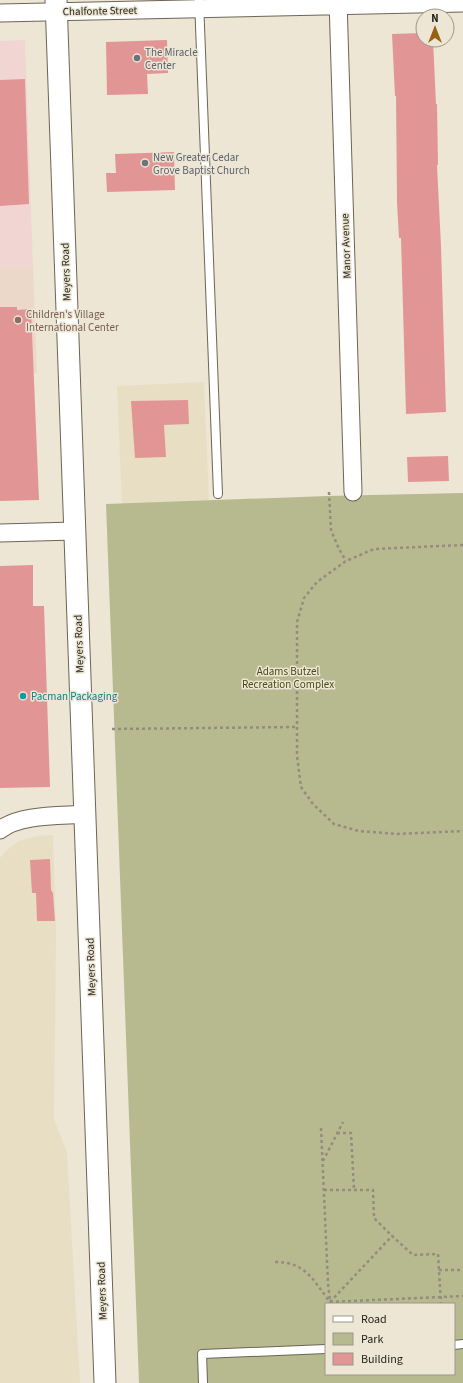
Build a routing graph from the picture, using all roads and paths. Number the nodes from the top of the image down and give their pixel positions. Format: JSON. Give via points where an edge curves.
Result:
{"nodes":[{"id":1,"x":463,"y":2,"type":"edge"},
{"id":2,"x":338,"y":3,"type":"edge"},
{"id":3,"x":199,"y":4,"type":"edge"},
{"id":4,"x":56,"y":6,"type":"edge"},
{"id":5,"x":0,"y":13,"type":"edge"},
{"id":6,"x":329,"y":492,"type":"dead end"},
{"id":7,"x":353,"y":492,"type":"dead end"},
{"id":8,"x":218,"y":494,"type":"dead end"},
{"id":9,"x":75,"y":531,"type":"junction"},
{"id":10,"x":0,"y":533,"type":"edge"},
{"id":11,"x":463,"y":546,"type":"edge"},
{"id":12,"x":346,"y":561,"type":"junction"},
{"id":13,"x":298,"y":727,"type":"junction"},
{"id":14,"x":112,"y":729,"type":"dead end"},
{"id":15,"x":85,"y":814,"type":"junction"},
{"id":16,"x":0,"y":830,"type":"edge"},
{"id":17,"x":463,"y":831,"type":"edge"},
{"id":18,"x":343,"y":1122,"type":"dead end"},
{"id":19,"x":321,"y":1128,"type":"dead end"},
{"id":20,"x":337,"y":1133,"type":"junction"},
{"id":21,"x":323,"y":1162,"type":"junction"},
{"id":22,"x":324,"y":1190,"type":"junction"},
{"id":23,"x":354,"y":1190,"type":"junction"},
{"id":24,"x":392,"y":1236,"type":"junction"},
{"id":25,"x":275,"y":1262,"type":"dead end"},
{"id":26,"x":439,"y":1270,"type":"junction"},
{"id":27,"x":463,"y":1270,"type":"edge"},
{"id":28,"x":463,"y":1296,"type":"edge"},
{"id":29,"x":440,"y":1297,"type":"junction"},
{"id":30,"x":330,"y":1303,"type":"edge"},
{"id":31,"x":441,"y":1303,"type":"edge"},
{"id":32,"x":325,"y":1349,"type":"edge"},
{"id":33,"x":106,"y":1383,"type":"edge"},
{"id":34,"x":203,"y":1383,"type":"edge"}],
"edges":[{"from":1,"to":2,"type":"street","name":"Chalfonte Street"},
{"from":2,"to":3,"type":"street","name":"Chalfonte Street"},
{"from":2,"to":7,"type":"street","name":"Manor Avenue"},
{"from":3,"to":4,"type":"street","name":"Chalfonte Street"},
{"from":3,"to":8,"type":"lane"},
{"from":4,"to":5,"type":"street","name":"Chalfonte Street"},
{"from":4,"to":9,"type":"street","name":"Meyers Road"},
{"from":6,"to":12,"type":"path","via":[[332,530]]},
{"from":9,"to":10,"type":"street"},
{"from":9,"to":15,"type":"street","name":"Meyers Road"},
{"from":11,"to":12,"type":"path","via":[[374,549]]},
{"from":12,"to":13,"type":"path","via":[[317,582],[304,598],[297,622]]},
{"from":13,"to":14,"type":"path"},
{"from":13,"to":17,"type":"path","via":[[297,756],[301,786],[313,804],[334,824],[359,831],[397,834]]},
{"from":15,"to":16,"type":"street","via":[[26,819],[11,823]]},
{"from":15,"to":33,"type":"street","name":"Meyers Road"},
{"from":18,"to":20,"type":"path"},
{"from":19,"to":21,"type":"path"},
{"from":20,"to":21,"type":"path"},
{"from":20,"to":23,"type":"path","via":[[351,1133]]},
{"from":21,"to":22,"type":"path"},
{"from":22,"to":23,"type":"path"},
{"from":22,"to":30,"type":"path"},
{"from":23,"to":24,"type":"path","via":[[373,1190],[374,1218]]},
{"from":24,"to":26,"type":"path","via":[[413,1255],[438,1254]]},
{"from":24,"to":30,"type":"path"},
{"from":25,"to":30,"type":"path","via":[[297,1266],[309,1274]]},
{"from":26,"to":27,"type":"path"},
{"from":26,"to":29,"type":"path"},
{"from":28,"to":29,"type":"path"},
{"from":29,"to":30,"type":"path"},
{"from":29,"to":31,"type":"path"},
{"from":32,"to":34,"type":"lane","via":[[202,1354]]}]}
